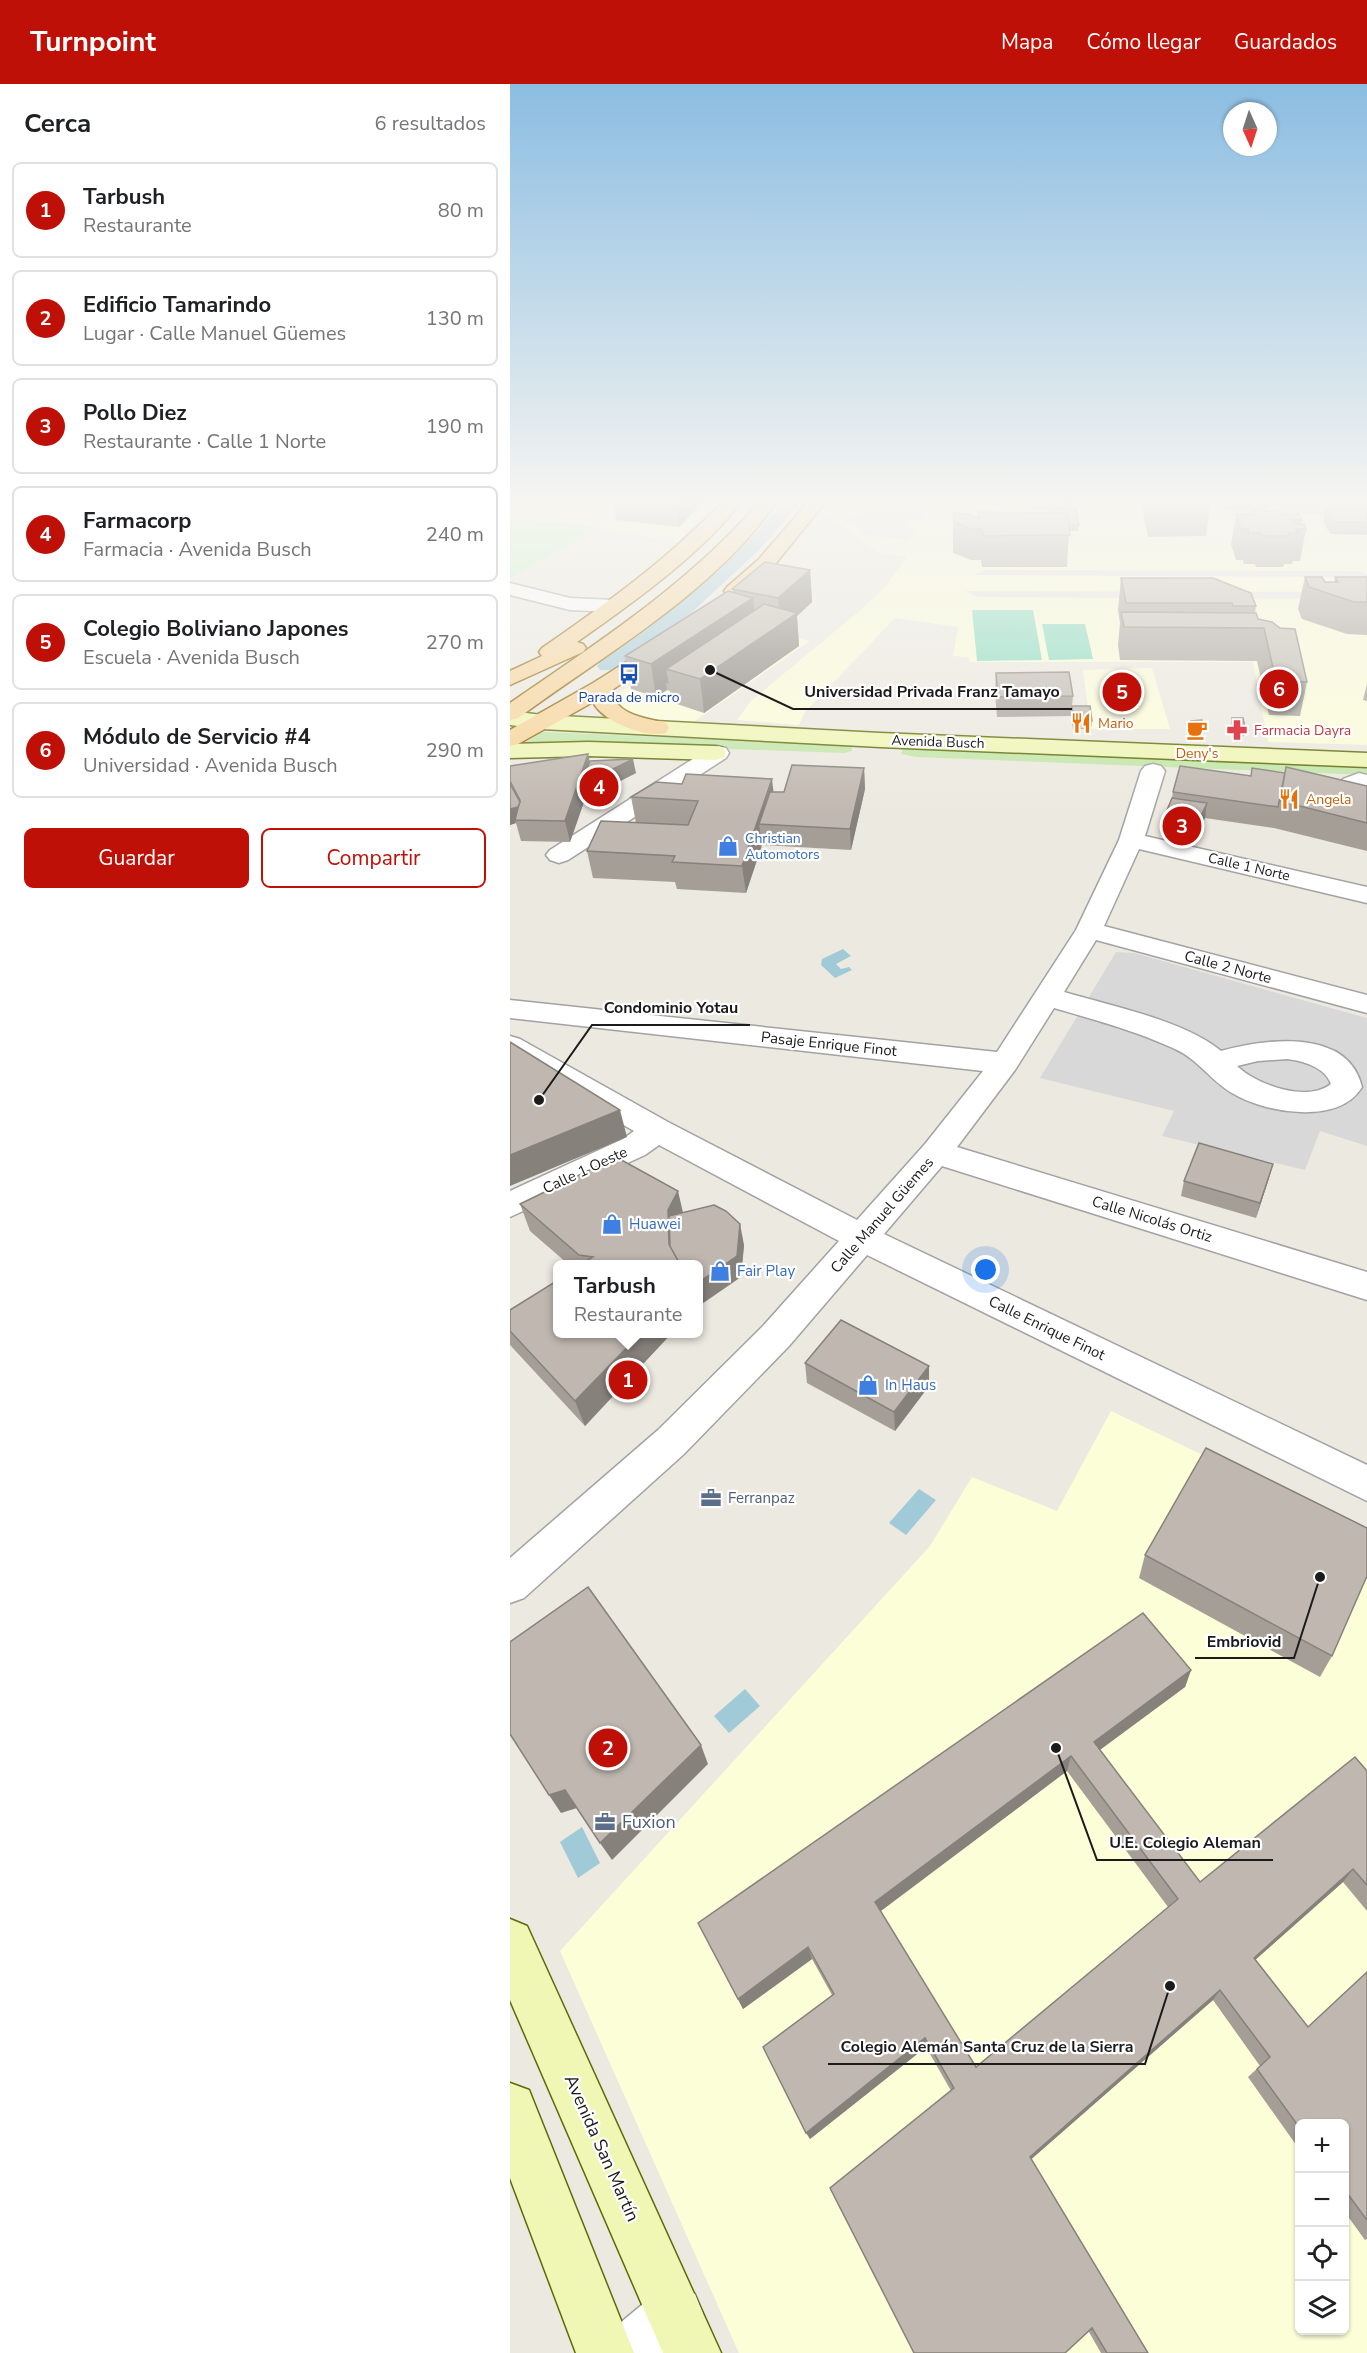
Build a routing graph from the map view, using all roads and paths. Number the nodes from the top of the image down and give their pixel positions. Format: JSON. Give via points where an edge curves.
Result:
{"nodes":[{"id":1,"x":572,"y":605,"type":"edge"},
{"id":2,"x":590,"y":605,"type":"edge"},
{"id":3,"x":642,"y":605,"type":"edge"},
{"id":4,"x":662,"y":605,"type":"edge"},
{"id":5,"x":614,"y":606,"type":"joint"},
{"id":6,"x":590,"y":623,"type":"junction"},
{"id":7,"x":680,"y":634,"type":"edge"},
{"id":8,"x":517,"y":676,"type":"edge"},
{"id":9,"x":601,"y":688,"type":"junction"},
{"id":10,"x":510,"y":713,"type":"edge"},
{"id":11,"x":510,"y":718,"type":"edge"},
{"id":12,"x":542,"y":722,"type":"junction"},
{"id":13,"x":658,"y":728,"type":"junction"},
{"id":14,"x":510,"y":739,"type":"edge"},
{"id":15,"x":880,"y":740,"type":"junction"},
{"id":16,"x":510,"y":752,"type":"edge"},
{"id":17,"x":743,"y":754,"type":"junction"},
{"id":18,"x":1153,"y":771,"type":"junction"},
{"id":19,"x":1364,"y":785,"type":"edge"},
{"id":20,"x":1331,"y":796,"type":"edge"},
{"id":21,"x":1131,"y":840,"type":"junction"},
{"id":22,"x":559,"y":855,"type":"dead end"},
{"id":23,"x":1367,"y":895,"type":"edge"},
{"id":24,"x":1089,"y":930,"type":"junction"},
{"id":25,"x":1047,"y":997,"type":"junction"},
{"id":26,"x":1367,"y":1004,"type":"edge"},
{"id":27,"x":510,"y":1009,"type":"edge"},
{"id":28,"x":510,"y":1046,"type":"edge"},
{"id":29,"x":1005,"y":1063,"type":"junction"},
{"id":30,"x":1215,"y":1063,"type":"dead end"},
{"id":31,"x":657,"y":1130,"type":"junction"},
{"id":32,"x":936,"y":1152,"type":"junction"},
{"id":33,"x":510,"y":1205,"type":"edge"},
{"id":34,"x":862,"y":1238,"type":"junction"},
{"id":35,"x":1367,"y":1286,"type":"edge"},
{"id":36,"x":1367,"y":1484,"type":"edge"},
{"id":37,"x":510,"y":1584,"type":"edge"},
{"id":38,"x":510,"y":1943,"type":"edge"},
{"id":39,"x":510,"y":2109,"type":"edge"},
{"id":40,"x":683,"y":2334,"type":"edge"},
{"id":41,"x":605,"y":2353,"type":"edge"},
{"id":42,"x":628,"y":2353,"type":"edge"}],
"edges":[{"from":1,"to":6,"type":"street","via":[[584,612]]},
{"from":2,"to":5,"type":"street"},
{"from":3,"to":8,"type":"main road","via":[[562,656]]},
{"from":4,"to":10,"type":"main road"},
{"from":5,"to":6,"type":"main road"},
{"from":6,"to":8,"type":"main road"},
{"from":7,"to":9,"type":"main road"},
{"from":9,"to":12,"type":"main road"},
{"from":9,"to":13,"type":"main road","via":[[600,698],[610,711]]},
{"from":11,"to":12,"type":"main road","name":"Avenida Busch"},
{"from":12,"to":13,"type":"main road","name":"Avenida Busch"},
{"from":12,"to":14,"type":"main road"},
{"from":13,"to":15,"type":"main road","name":"Avenida Busch"},
{"from":15,"to":17,"type":"main road","via":[[876,750],[863,754]]},
{"from":15,"to":19,"type":"main road","name":"Avenida Busch"},
{"from":16,"to":17,"type":"main road","name":"Avenida Busch","via":[[588,749]]},
{"from":17,"to":18,"type":"main road","name":"Avenida Busch"},
{"from":17,"to":22,"type":"street"},
{"from":18,"to":19,"type":"main road","name":"Avenida Busch"},
{"from":18,"to":21,"type":"street","name":"Calle Manuel Güemes"},
{"from":19,"to":20,"type":"street"},
{"from":21,"to":23,"type":"street","name":"Calle 1 Norte"},
{"from":21,"to":24,"type":"street","name":"Calle Manuel Güemes"},
{"from":24,"to":25,"type":"street","name":"Calle Manuel Güemes"},
{"from":24,"to":26,"type":"street","name":"Calle 2 Norte"},
{"from":25,"to":29,"type":"street","name":"Calle Manuel Güemes"},
{"from":25,"to":30,"type":"street","via":[[1179,1040]]},
{"from":27,"to":29,"type":"street","name":"Pasaje Enrique Finot"},
{"from":28,"to":31,"type":"street","name":"Calle Enrique Finot"},
{"from":29,"to":32,"type":"street","name":"Calle Manuel Güemes"},
{"from":31,"to":33,"type":"street","name":"Calle 1 Oeste","via":[[634,1147]]},
{"from":31,"to":34,"type":"street","name":"Calle Enrique Finot"},
{"from":32,"to":34,"type":"street","name":"Calle Manuel Güemes"},
{"from":32,"to":35,"type":"street","name":"Calle Nicolás Ortiz"},
{"from":34,"to":36,"type":"street","name":"Calle Enrique Finot"},
{"from":34,"to":37,"type":"street","name":"Calle Manuel Güemes","via":[[776,1336],[671,1442]]},
{"from":38,"to":40,"type":"main road","name":"Avenida San Martín"},
{"from":39,"to":41,"type":"main road"},
{"from":40,"to":42,"type":"street"}]}
